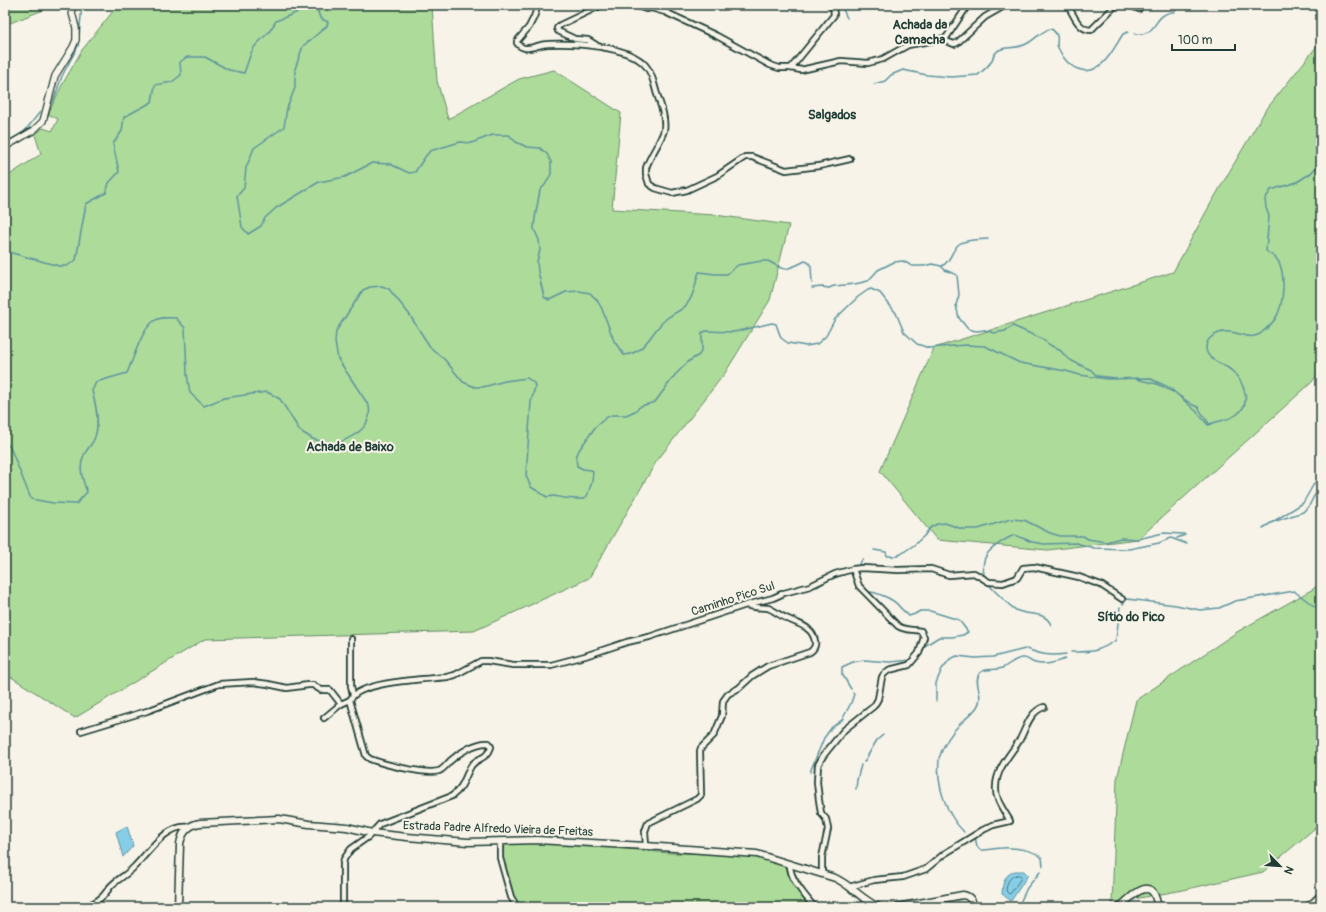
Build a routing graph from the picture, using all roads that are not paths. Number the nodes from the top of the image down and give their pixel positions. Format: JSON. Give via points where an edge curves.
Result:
{"nodes":[{"id":1,"x":70,"y":5,"type":"edge"},
{"id":2,"x":538,"y":5,"type":"edge"},
{"id":3,"x":602,"y":5,"type":"edge"},
{"id":4,"x":634,"y":5,"type":"edge"},
{"id":5,"x":833,"y":5,"type":"edge"},
{"id":6,"x":968,"y":5,"type":"edge"},
{"id":7,"x":1006,"y":5,"type":"edge"},
{"id":8,"x":1068,"y":5,"type":"edge"},
{"id":9,"x":1118,"y":5,"type":"edge"},
{"id":10,"x":1129,"y":5,"type":"edge"},
{"id":11,"x":1139,"y":9,"type":"dead end"},
{"id":12,"x":946,"y":38,"type":"junction"},
{"id":13,"x":596,"y":45,"type":"junction"},
{"id":14,"x":791,"y":68,"type":"junction"},
{"id":15,"x":5,"y":148,"type":"edge"},
{"id":16,"x":850,"y":159,"type":"dead end"},
{"id":17,"x":853,"y":569,"type":"junction"},
{"id":18,"x":1122,"y":599,"type":"dead end"},
{"id":19,"x":746,"y":605,"type":"junction"},
{"id":20,"x":351,"y":639,"type":"dead end"},
{"id":21,"x":352,"y":697,"type":"junction"},
{"id":22,"x":341,"y":704,"type":"junction"},
{"id":23,"x":1044,"y":707,"type":"dead end"},
{"id":24,"x":324,"y":718,"type":"dead end"},
{"id":25,"x":81,"y":731,"type":"dead end"},
{"id":26,"x":189,"y":827,"type":"junction"},
{"id":27,"x":372,"y":833,"type":"junction"},
{"id":28,"x":500,"y":841,"type":"junction"},
{"id":29,"x":646,"y":846,"type":"junction"},
{"id":30,"x":790,"y":864,"type":"junction"},
{"id":31,"x":822,"y":874,"type":"junction"},
{"id":32,"x":849,"y":887,"type":"junction"},
{"id":33,"x":1321,"y":895,"type":"edge"},
{"id":34,"x":86,"y":907,"type":"edge"},
{"id":35,"x":178,"y":907,"type":"edge"},
{"id":36,"x":343,"y":907,"type":"edge"},
{"id":37,"x":517,"y":907,"type":"edge"},
{"id":38,"x":814,"y":907,"type":"edge"},
{"id":39,"x":879,"y":907,"type":"edge"},
{"id":40,"x":897,"y":907,"type":"edge"},
{"id":41,"x":973,"y":907,"type":"edge"},
{"id":42,"x":1120,"y":907,"type":"edge"},
{"id":43,"x":1158,"y":907,"type":"edge"},
{"id":44,"x":1307,"y":907,"type":"edge"}],
"edges":[{"from":1,"to":15,"type":"street","via":[[76,28],[76,40],[55,76],[43,121],[34,130]]},
{"from":2,"to":13,"type":"street","via":[[529,27],[517,43],[520,47],[546,44]]},
{"from":3,"to":13,"type":"street","via":[[557,28],[569,37],[588,40]]},
{"from":4,"to":14,"type":"street","via":[[665,12],[717,36],[770,65]]},
{"from":5,"to":14,"type":"street","via":[[834,15]]},
{"from":6,"to":12,"type":"street"},
{"from":7,"to":12,"type":"street","via":[[985,17],[957,43],[949,43]]},
{"from":8,"to":9,"type":"street","via":[[1082,28],[1086,30],[1091,30]]},
{"from":10,"to":11,"type":"street"},
{"from":12,"to":14,"type":"street","via":[[908,45],[883,59],[868,63],[841,61],[801,70]]},
{"from":13,"to":16,"type":"street","via":[[640,60],[650,73],[665,123],[664,132],[646,168],[649,184],[655,188],[672,193],[687,190],[717,176],[745,157],[752,157],[786,170]]},
{"from":17,"to":18,"type":"street","name":"Caminho Pico Sul","via":[[931,569],[948,575],[974,573],[989,582],[1003,583],[1017,578],[1023,568],[1034,567],[1096,582]]},
{"from":17,"to":19,"type":"street","name":"Caminho Pico Sul","via":[[810,586]]},
{"from":17,"to":31,"type":"street","via":[[859,586],[898,626],[902,629],[921,631],[924,637],[919,653],[909,665],[884,674],[874,706],[844,730],[818,765],[819,800],[828,828],[822,857]]},
{"from":19,"to":21,"type":"street","name":"Caminho Pico Sul","via":[[551,665],[513,665],[481,661],[455,675],[393,682],[360,691]]},
{"from":19,"to":29,"type":"street","via":[[769,609],[804,626],[815,639],[814,649],[768,666],[725,697],[722,716],[714,735],[700,751],[701,795],[651,820],[645,831]]},
{"from":20,"to":21,"type":"street"},
{"from":21,"to":22,"type":"street","name":"Caminho Pico Sul"},
{"from":21,"to":27,"type":"street","via":[[366,756],[377,761],[400,767],[438,771],[460,753],[484,742],[489,743],[491,747],[486,757],[471,766],[459,790],[452,796],[380,824]]},
{"from":22,"to":24,"type":"street","name":"Caminho Pico Sul"},
{"from":22,"to":25,"type":"street","via":[[330,690],[321,690],[313,685],[288,688],[253,682],[219,684],[147,711]]},
{"from":23,"to":32,"type":"street","via":[[1038,709],[1027,723],[998,777],[996,794],[1010,821],[983,830],[922,871]]},
{"from":26,"to":27,"type":"main road","name":"Estrada Padre Alfredo Vieira de Freitas","via":[[200,823],[279,819],[347,827]]},
{"from":26,"to":34,"type":"street","via":[[178,828],[159,839],[102,897]]},
{"from":26,"to":35,"type":"main road","via":[[183,834],[180,844]]},
{"from":27,"to":28,"type":"main road","name":"Estrada Padre Alfredo Vieira de Freitas","via":[[468,842]]},
{"from":27,"to":36,"type":"street","via":[[351,849],[344,859]]},
{"from":28,"to":29,"type":"main road","name":"Estrada Padre Alfredo Vieira de Freitas","via":[[536,840]]},
{"from":28,"to":37,"type":"street","via":[[500,858],[511,897]]},
{"from":29,"to":30,"type":"main road","name":"Estrada Padre Alfredo Vieira de Freitas","via":[[757,854]]},
{"from":30,"to":31,"type":"main road","name":"Estrada Padre Alfredo Vieira de Freitas"},
{"from":30,"to":38,"type":"street","via":[[792,877]]},
{"from":31,"to":32,"type":"main road","name":"Estrada Padre Alfredo Vieira de Freitas","via":[[840,880]]},
{"from":32,"to":39,"type":"main road","name":"Estrada Padre Alfredo Vieira de Freitas"},
{"from":33,"to":44,"type":"main road"},
{"from":40,"to":41,"type":"main road","via":[[963,895],[972,901]]},
{"from":42,"to":43,"type":"main road","via":[[1144,889],[1151,890]]}]}
